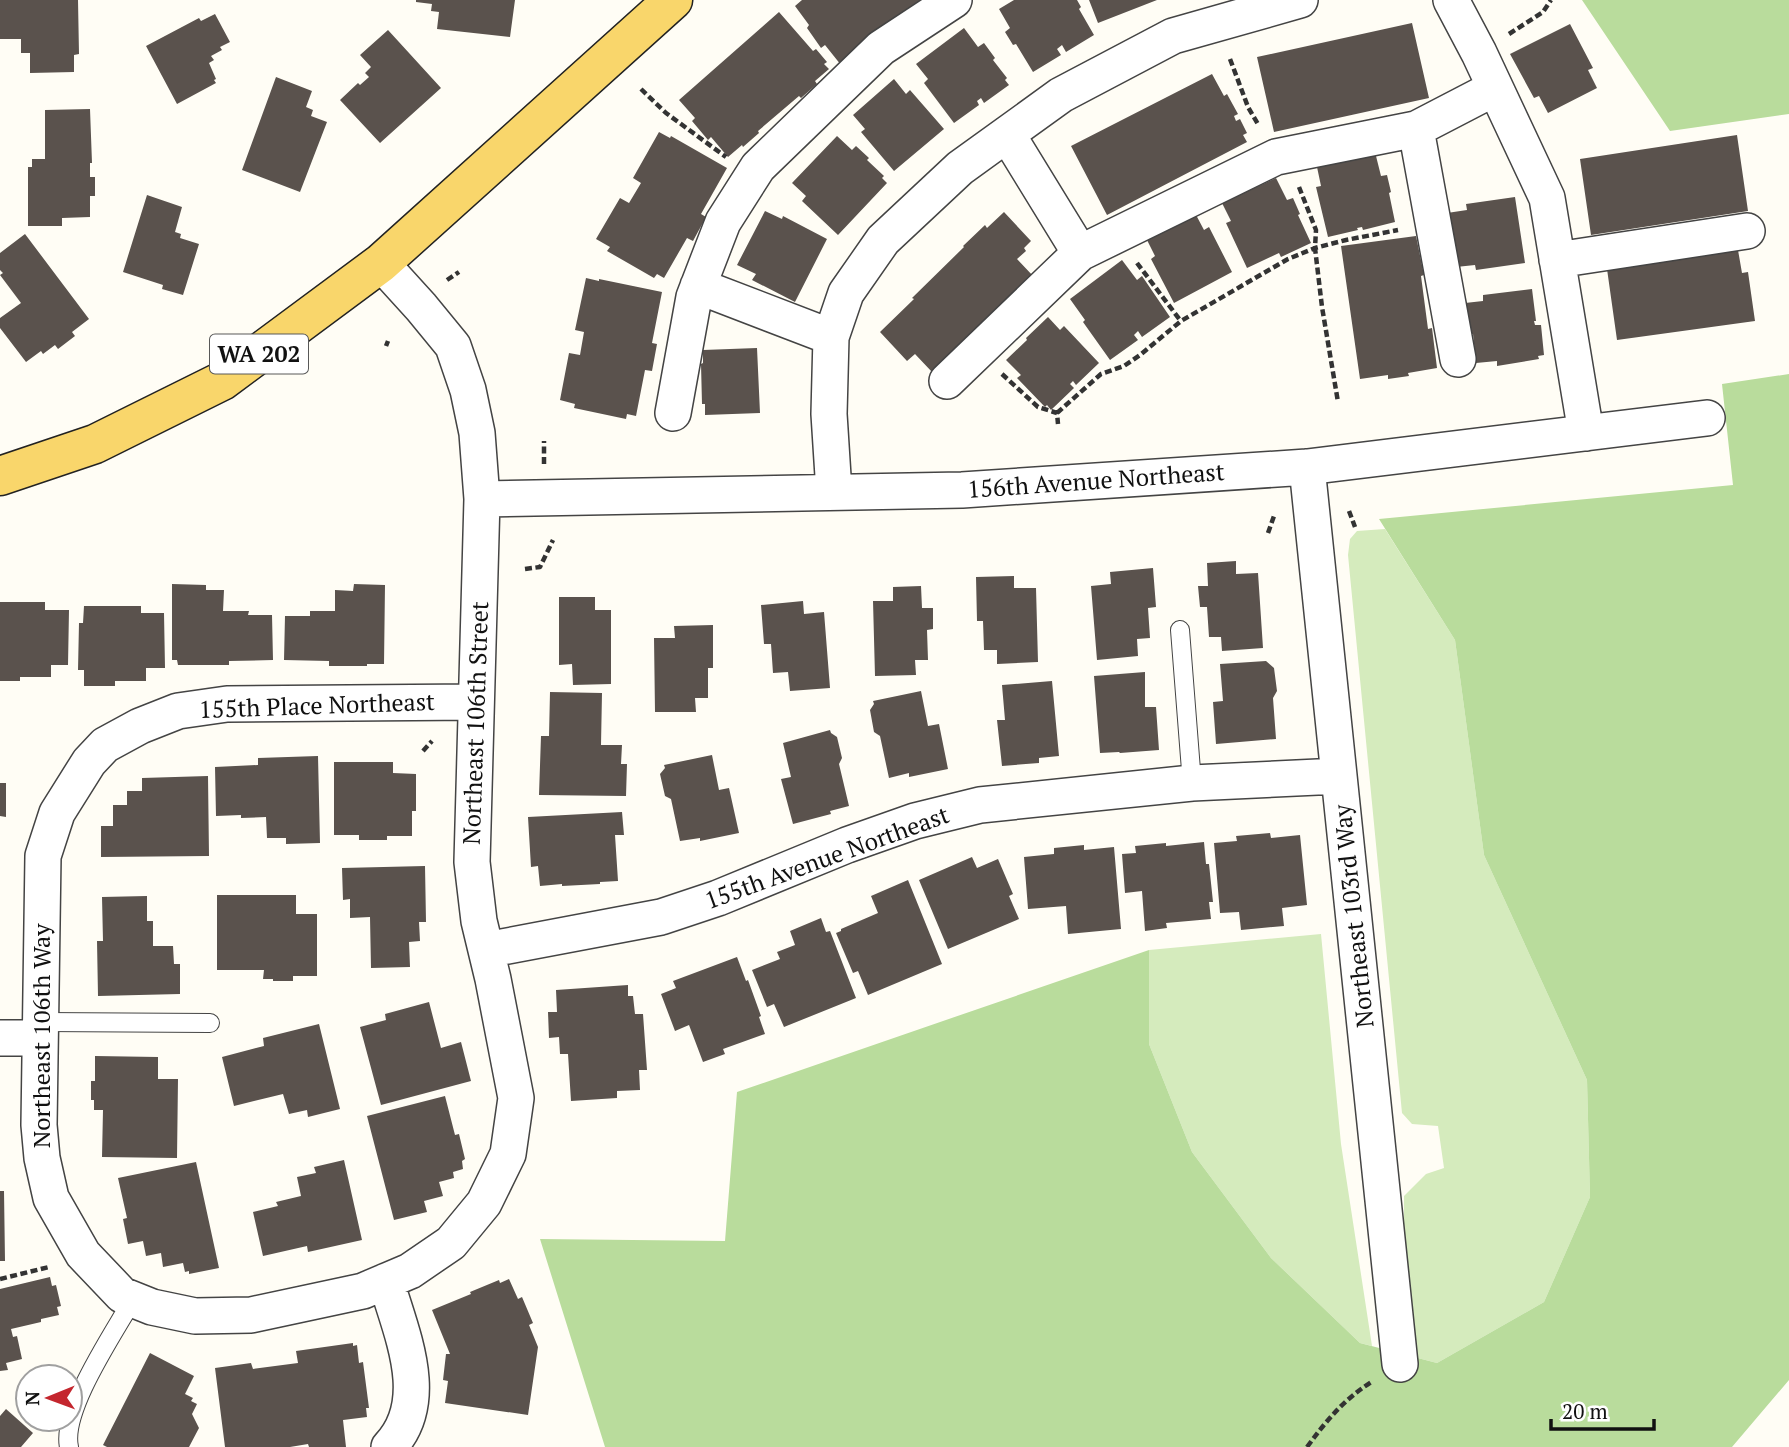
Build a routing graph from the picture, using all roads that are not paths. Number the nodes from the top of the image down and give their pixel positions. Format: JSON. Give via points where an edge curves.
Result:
{"nodes":[{"id":1,"x":673,"y":0,"type":"edge"},
{"id":2,"x":954,"y":0,"type":"edge"},
{"id":3,"x":1300,"y":0,"type":"edge"},
{"id":4,"x":1451,"y":0,"type":"edge"},
{"id":5,"x":1495,"y":88,"type":"junction"},
{"id":6,"x":1416,"y":128,"type":"junction"},
{"id":7,"x":1007,"y":134,"type":"junction"},
{"id":8,"x":1747,"y":232,"type":"dead end"},
{"id":9,"x":1080,"y":253,"type":"junction"},
{"id":10,"x":1557,"y":260,"type":"junction"},
{"id":11,"x":381,"y":263,"type":"junction"},
{"id":12,"x":698,"y":286,"type":"junction"},
{"id":13,"x":831,"y":337,"type":"junction"},
{"id":14,"x":1458,"y":359,"type":"dead end"},
{"id":15,"x":947,"y":381,"type":"dead end"},
{"id":16,"x":673,"y":413,"type":"dead end"},
{"id":17,"x":1707,"y":418,"type":"dead end"},
{"id":18,"x":1586,"y":433,"type":"junction"},
{"id":19,"x":1307,"y":467,"type":"junction"},
{"id":20,"x":0,"y":476,"type":"edge"},
{"id":21,"x":834,"y":492,"type":"junction"},
{"id":22,"x":482,"y":499,"type":"junction"},
{"id":23,"x":1180,"y":630,"type":"dead end"},
{"id":24,"x":476,"y":702,"type":"junction"},
{"id":25,"x":89,"y":762,"type":"joint"},
{"id":26,"x":1339,"y":776,"type":"junction"},
{"id":27,"x":1192,"y":783,"type":"junction"},
{"id":28,"x":486,"y":950,"type":"junction"},
{"id":29,"x":210,"y":1023,"type":"dead end"},
{"id":30,"x":40,"y":1030,"type":"junction"},
{"id":31,"x":0,"y":1038,"type":"edge"},
{"id":32,"x":386,"y":1281,"type":"junction"},
{"id":33,"x":127,"y":1297,"type":"junction"},
{"id":34,"x":1400,"y":1364,"type":"road end"},
{"id":35,"x":69,"y":1447,"type":"edge"},
{"id":36,"x":389,"y":1447,"type":"edge"}],
"edges":[{"from":1,"to":11,"type":"main road","number":"WA 202"},
{"from":2,"to":12,"type":"street","via":[[881,48],[758,167],[723,222]]},
{"from":3,"to":7,"type":"street","via":[[1173,37],[1061,95]]},
{"from":4,"to":5,"type":"street"},
{"from":5,"to":6,"type":"street"},
{"from":5,"to":10,"type":"street","via":[[1547,198]]},
{"from":6,"to":9,"type":"street","via":[[1276,158]]},
{"from":6,"to":14,"type":"street"},
{"from":7,"to":9,"type":"street"},
{"from":7,"to":13,"type":"street","via":[[960,168],[883,240],[846,293]]},
{"from":8,"to":10,"type":"street"},
{"from":9,"to":15,"type":"street"},
{"from":10,"to":18,"type":"street"},
{"from":11,"to":20,"type":"main road","number":"WA 202","via":[[222,381],[94,443]]},
{"from":11,"to":22,"type":"street","name":"Northeast 106th Street","via":[[453,346],[477,433]]},
{"from":12,"to":13,"type":"street"},
{"from":12,"to":16,"type":"street"},
{"from":13,"to":21,"type":"street"},
{"from":17,"to":18,"type":"street","name":"156th Avenue Northeast"},
{"from":18,"to":19,"type":"street","name":"156th Avenue Northeast"},
{"from":19,"to":21,"type":"street","name":"156th Avenue Northeast","via":[[962,490]]},
{"from":19,"to":26,"type":"street","name":"Northeast 103rd Way"},
{"from":21,"to":22,"type":"street","name":"156th Avenue Northeast"},
{"from":22,"to":24,"type":"street","name":"Northeast 106th Street"},
{"from":23,"to":27,"type":"lane"},
{"from":24,"to":25,"type":"street","name":"155th Place Northeast","via":[[227,704],[178,711],[105,746]]},
{"from":24,"to":28,"type":"street","name":"Northeast 106th Street","via":[[472,862]]},
{"from":25,"to":30,"type":"street","name":"Northeast 106th Way","via":[[57,813],[43,856]]},
{"from":26,"to":27,"type":"street","name":"155th Avenue Northeast"},
{"from":26,"to":34,"type":"street","name":"Northeast 103rd Way"},
{"from":27,"to":28,"type":"street","name":"155th Avenue Northeast","via":[[975,806],[915,821],[660,917]]},
{"from":28,"to":32,"type":"street","name":"Northeast 106th Street","via":[[516,1098],[508,1154],[484,1203],[452,1243]]},
{"from":29,"to":30,"type":"lane"},
{"from":30,"to":31,"type":"street"},
{"from":30,"to":33,"type":"street","name":"Northeast 106th Way","via":[[39,1125],[51,1198],[83,1254]]},
{"from":32,"to":33,"type":"street","name":"Northeast 106th Street","via":[[251,1315],[195,1317]]},
{"from":32,"to":36,"type":"street","via":[[410,1366],[412,1393],[407,1420]]},
{"from":33,"to":35,"type":"lane","via":[[77,1397]]}]}
